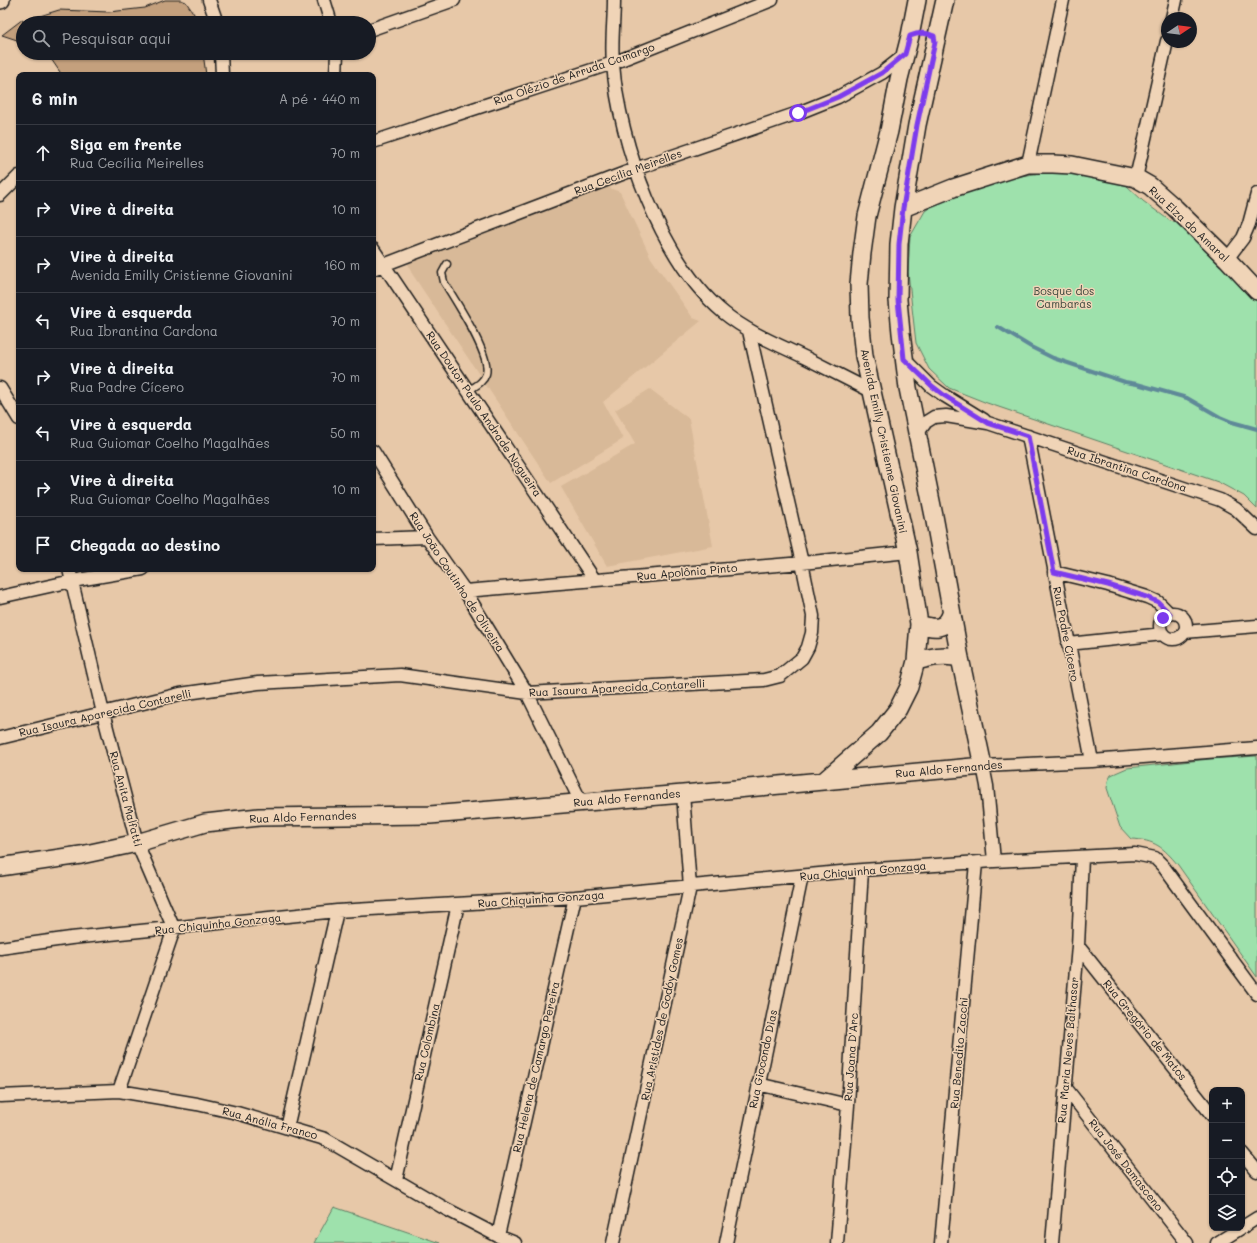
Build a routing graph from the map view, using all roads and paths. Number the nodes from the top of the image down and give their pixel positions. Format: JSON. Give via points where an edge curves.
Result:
{"nodes":[{"id":1,"x":209,"y":0,"type":"edge"},
{"id":2,"x":324,"y":0,"type":"edge"},
{"id":3,"x":454,"y":0,"type":"edge"},
{"id":4,"x":614,"y":0,"type":"edge"},
{"id":5,"x":772,"y":0,"type":"edge"},
{"id":6,"x":1063,"y":0,"type":"edge"},
{"id":7,"x":1176,"y":0,"type":"edge"},
{"id":8,"x":917,"y":2,"type":"edge"},
{"id":9,"x":944,"y":6,"type":"edge"},
{"id":10,"x":1173,"y":12,"type":"edge"},
{"id":11,"x":215,"y":16,"type":"edge"},
{"id":12,"x":329,"y":16,"type":"edge"},
{"id":13,"x":376,"y":28,"type":"edge"},
{"id":14,"x":910,"y":36,"type":"junction"},
{"id":15,"x":935,"y":42,"type":"junction"},
{"id":16,"x":1165,"y":48,"type":"edge"},
{"id":17,"x":905,"y":54,"type":"junction"},
{"id":18,"x":221,"y":60,"type":"edge"},
{"id":19,"x":337,"y":60,"type":"edge"},
{"id":20,"x":613,"y":63,"type":"junction"},
{"id":21,"x":222,"y":72,"type":"edge"},
{"id":22,"x":336,"y":72,"type":"edge"},
{"id":23,"x":882,"y":73,"type":"junction"},
{"id":24,"x":900,"y":79,"type":"junction"},
{"id":25,"x":376,"y":141,"type":"edge"},
{"id":26,"x":1028,"y":164,"type":"junction"},
{"id":27,"x":636,"y":169,"type":"junction"},
{"id":28,"x":1136,"y":178,"type":"junction"},
{"id":29,"x":16,"y":182,"type":"edge"},
{"id":30,"x":1257,"y":194,"type":"edge"},
{"id":31,"x":0,"y":195,"type":"edge"},
{"id":32,"x":1256,"y":207,"type":"edge"},
{"id":33,"x":903,"y":208,"type":"junction"},
{"id":34,"x":1227,"y":259,"type":"junction"},
{"id":35,"x":447,"y":264,"type":"dead end"},
{"id":36,"x":378,"y":267,"type":"edge"},
{"id":37,"x":1257,"y":291,"type":"edge"},
{"id":38,"x":749,"y":331,"type":"junction"},
{"id":39,"x":904,"y":359,"type":"junction"},
{"id":40,"x":0,"y":388,"type":"edge"},
{"id":41,"x":468,"y":391,"type":"junction"},
{"id":42,"x":871,"y":391,"type":"junction"},
{"id":43,"x":16,"y":414,"type":"edge"},
{"id":44,"x":988,"y":423,"type":"junction"},
{"id":45,"x":917,"y":434,"type":"junction"},
{"id":46,"x":1028,"y":436,"type":"junction"},
{"id":47,"x":376,"y":456,"type":"edge"},
{"id":48,"x":1257,"y":529,"type":"edge"},
{"id":49,"x":427,"y":537,"type":"junction"},
{"id":50,"x":376,"y":539,"type":"edge"},
{"id":51,"x":908,"y":552,"type":"junction"},
{"id":52,"x":802,"y":563,"type":"junction"},
{"id":53,"x":70,"y":572,"type":"edge"},
{"id":54,"x":125,"y":572,"type":"edge"},
{"id":55,"x":1054,"y":572,"type":"junction"},
{"id":56,"x":594,"y":579,"type":"junction"},
{"id":57,"x":72,"y":581,"type":"junction"},
{"id":58,"x":465,"y":591,"type":"junction"},
{"id":59,"x":0,"y":597,"type":"edge"},
{"id":60,"x":951,"y":614,"type":"junction"},
{"id":61,"x":1170,"y":614,"type":"junction"},
{"id":62,"x":919,"y":624,"type":"junction"},
{"id":63,"x":1257,"y":626,"type":"edge"},
{"id":64,"x":1184,"y":632,"type":"junction"},
{"id":65,"x":1163,"y":634,"type":"junction"},
{"id":66,"x":1068,"y":644,"type":"junction"},
{"id":67,"x":960,"y":658,"type":"junction"},
{"id":68,"x":916,"y":662,"type":"junction"},
{"id":69,"x":527,"y":693,"type":"junction"},
{"id":70,"x":103,"y":713,"type":"junction"},
{"id":71,"x":0,"y":738,"type":"edge"},
{"id":72,"x":1257,"y":748,"type":"edge"},
{"id":73,"x":1092,"y":761,"type":"junction"},
{"id":74,"x":983,"y":766,"type":"junction"},
{"id":75,"x":825,"y":780,"type":"junction"},
{"id":76,"x":683,"y":794,"type":"junction"},
{"id":77,"x":581,"y":802,"type":"junction"},
{"id":78,"x":137,"y":843,"type":"junction"},
{"id":79,"x":1082,"y":857,"type":"junction"},
{"id":80,"x":994,"y":861,"type":"junction"},
{"id":81,"x":976,"y":863,"type":"junction"},
{"id":82,"x":0,"y":867,"type":"edge"},
{"id":83,"x":862,"y":870,"type":"junction"},
{"id":84,"x":802,"y":876,"type":"junction"},
{"id":85,"x":690,"y":886,"type":"junction"},
{"id":86,"x":574,"y":897,"type":"junction"},
{"id":87,"x":458,"y":904,"type":"junction"},
{"id":88,"x":337,"y":911,"type":"junction"},
{"id":89,"x":174,"y":929,"type":"junction"},
{"id":90,"x":1078,"y":946,"type":"junction"},
{"id":91,"x":0,"y":948,"type":"edge"},
{"id":92,"x":1257,"y":994,"type":"edge"},
{"id":93,"x":758,"y":1084,"type":"junction"},
{"id":94,"x":1065,"y":1087,"type":"junction"},
{"id":95,"x":119,"y":1091,"type":"junction"},
{"id":96,"x":0,"y":1096,"type":"edge"},
{"id":97,"x":848,"y":1105,"type":"junction"},
{"id":98,"x":1209,"y":1111,"type":"edge"},
{"id":99,"x":286,"y":1128,"type":"junction"},
{"id":100,"x":1245,"y":1157,"type":"edge"},
{"id":101,"x":1257,"y":1172,"type":"edge"},
{"id":102,"x":396,"y":1180,"type":"junction"},
{"id":103,"x":1257,"y":1218,"type":"edge"},
{"id":104,"x":498,"y":1236,"type":"junction"},
{"id":105,"x":515,"y":1243,"type":"edge"},
{"id":106,"x":613,"y":1243,"type":"edge"},
{"id":107,"x":726,"y":1243,"type":"edge"},
{"id":108,"x":837,"y":1243,"type":"edge"},
{"id":109,"x":942,"y":1243,"type":"edge"},
{"id":110,"x":1052,"y":1243,"type":"edge"},
{"id":111,"x":1187,"y":1243,"type":"edge"},
{"id":112,"x":1217,"y":1243,"type":"edge"}],
"edges":[{"from":1,"to":11,"type":"street"},
{"from":2,"to":12,"type":"street"},
{"from":3,"to":13,"type":"street"},
{"from":4,"to":20,"type":"street"},
{"from":5,"to":20,"type":"street","name":"Rua Olézio de Arruda Camargo"},
{"from":6,"to":26,"type":"street"},
{"from":7,"to":10,"type":"street"},
{"from":8,"to":9,"type":"street","via":[[921,8],[938,14]]},
{"from":8,"to":14,"type":"street","name":"Avenida Emilly Cristienne Giovanini"},
{"from":9,"to":15,"type":"street"},
{"from":14,"to":15,"type":"street","via":[[922,32],[934,36]]},
{"from":14,"to":17,"type":"street","name":"Avenida Emilly Cristienne Giovanini"},
{"from":15,"to":33,"type":"street"},
{"from":16,"to":28,"type":"street"},
{"from":17,"to":23,"type":"street","name":"Rua Cecília Meirelles"},
{"from":17,"to":24,"type":"street","name":"Avenida Emilly Cristienne Giovanini"},
{"from":18,"to":21,"type":"street"},
{"from":19,"to":22,"type":"street"},
{"from":20,"to":25,"type":"street","name":"Rua Olézio de Arruda Camargo"},
{"from":20,"to":27,"type":"street","via":[[620,116]]},
{"from":23,"to":24,"type":"street"},
{"from":23,"to":27,"type":"street","name":"Rua Cecília Meirelles","via":[[838,97],[798,113]]},
{"from":24,"to":42,"type":"street","name":"Avenida Emilly Cristienne Giovanini","via":[[867,216],[859,284],[864,356]]},
{"from":26,"to":28,"type":"street","name":"Rua Elza do Amaral","via":[[1072,166]]},
{"from":26,"to":33,"type":"street","name":"Rua Elza do Amaral","via":[[953,188]]},
{"from":27,"to":36,"type":"street","name":"Rua Cecília Meirelles"},
{"from":27,"to":38,"type":"street","via":[[658,222],[680,261],[710,300]]},
{"from":28,"to":34,"type":"street","name":"Rua Elza do Amaral","via":[[1161,195]]},
{"from":29,"to":31,"type":"street"},
{"from":30,"to":32,"type":"street"},
{"from":32,"to":34,"type":"street","via":[[1243,238]]},
{"from":33,"to":39,"type":"street","via":[[899,244],[898,300]]},
{"from":34,"to":37,"type":"street","name":"Rua Elza do Amaral"},
{"from":35,"to":41,"type":"lane","via":[[442,273],[444,282],[479,342],[486,361],[486,376],[482,382]]},
{"from":36,"to":41,"type":"street","name":"Rua Doutor Paulo Andrade Nogueira"},
{"from":38,"to":42,"type":"street"},
{"from":38,"to":52,"type":"street","name":"Rua Isaura Aparecida Contarelli"},
{"from":39,"to":44,"type":"street","name":"Rua Ibrantina Cardona","via":[[945,396]]},
{"from":39,"to":45,"type":"street"},
{"from":40,"to":43,"type":"street"},
{"from":41,"to":56,"type":"street","name":"Rua Doutor Paulo Andrade Nogueira"},
{"from":42,"to":51,"type":"street","name":"Avenida Emilly Cristienne Giovanini"},
{"from":44,"to":45,"type":"street","name":"Rua Ibrantina Cardona","via":[[946,416],[934,417],[926,422]]},
{"from":44,"to":46,"type":"street","name":"Rua Ibrantina Cardona"},
{"from":45,"to":60,"type":"street"},
{"from":46,"to":48,"type":"street","name":"Rua Ibrantina Cardona","via":[[1220,500],[1236,509]]},
{"from":46,"to":55,"type":"street","name":"Rua Padre Cícero"},
{"from":47,"to":49,"type":"street","name":"Rua João Coutinho de Oliveira"},
{"from":49,"to":50,"type":"street"},
{"from":49,"to":58,"type":"street","name":"Rua João Coutinho de Oliveira"},
{"from":51,"to":52,"type":"street","name":"Rua Apolônia Pinto"},
{"from":51,"to":62,"type":"street","name":"Avenida Emilly Cristienne Giovanini"},
{"from":52,"to":56,"type":"street","name":"Rua Apolônia Pinto"},
{"from":52,"to":69,"type":"street","name":"Rua Isaura Aparecida Contarelli","via":[[813,616],[812,633],[802,658],[780,676],[764,680]]},
{"from":53,"to":57,"type":"street","name":"Rua Anita Malfatti"},
{"from":54,"to":57,"type":"street"},
{"from":55,"to":61,"type":"street","via":[[1147,597],[1158,602]]},
{"from":55,"to":66,"type":"street","name":"Rua Padre Cícero"},
{"from":56,"to":58,"type":"street","name":"Rua Apolônia Pinto"},
{"from":57,"to":59,"type":"street"},
{"from":57,"to":70,"type":"street","name":"Rua Anita Malfatti"},
{"from":58,"to":69,"type":"street","name":"Rua João Coutinho de Oliveira"},
{"from":60,"to":62,"type":"street","via":[[948,622],[942,626],[927,627]]},
{"from":60,"to":67,"type":"street"},
{"from":61,"to":64,"type":"street","via":[[1178,614],[1184,620]]},
{"from":61,"to":65,"type":"street","via":[[1161,622],[1160,630]]},
{"from":62,"to":68,"type":"street","name":"Avenida Emilly Cristienne Giovanini"},
{"from":63,"to":64,"type":"street"},
{"from":64,"to":65,"type":"street","via":[[1174,639]]},
{"from":65,"to":66,"type":"street"},
{"from":66,"to":73,"type":"street","name":"Rua Padre Cícero"},
{"from":67,"to":68,"type":"street","via":[[937,656]]},
{"from":67,"to":74,"type":"street"},
{"from":68,"to":75,"type":"street","name":"Avenida Emilly Cristienne Giovanini","via":[[909,686],[898,709],[879,733]]},
{"from":69,"to":70,"type":"street","name":"Rua Isaura Aparecida Contarelli","via":[[400,675],[258,683],[180,694]]},
{"from":69,"to":77,"type":"street","name":"Rua João Coutinho de Oliveira"},
{"from":70,"to":71,"type":"street","name":"Rua Isaura Aparecida Contarelli"},
{"from":70,"to":78,"type":"street","name":"Rua Anita Malfatti"},
{"from":72,"to":73,"type":"street","name":"Rua Aldo Fernandes"},
{"from":73,"to":74,"type":"street","name":"Rua Aldo Fernandes"},
{"from":74,"to":75,"type":"street","name":"Rua Aldo Fernandes"},
{"from":74,"to":80,"type":"street","via":[[988,786]]},
{"from":75,"to":76,"type":"street","name":"Rua Aldo Fernandes"},
{"from":76,"to":77,"type":"street","name":"Rua Aldo Fernandes"},
{"from":76,"to":85,"type":"street","name":"Rua Aristides de Godóy Gomes"},
{"from":77,"to":78,"type":"street","name":"Rua Aldo Fernandes","via":[[430,814],[259,817],[205,823]]},
{"from":78,"to":82,"type":"street","name":"Rua Aldo Fernandes","via":[[81,855]]},
{"from":78,"to":89,"type":"street","name":"Rua Anita Malfatti"},
{"from":79,"to":80,"type":"street","name":"Rua Chiquinha Gonzaga"},
{"from":79,"to":90,"type":"street","name":"Rua Maria Neves Balthasar"},
{"from":79,"to":92,"type":"street","name":"Rua Chiquinha Gonzaga","via":[[1136,854],[1155,858]]},
{"from":80,"to":81,"type":"street","name":"Rua Chiquinha Gonzaga"},
{"from":81,"to":83,"type":"street","name":"Rua Chiquinha Gonzaga"},
{"from":81,"to":109,"type":"street","name":"Rua Benedito Zacchi"},
{"from":83,"to":84,"type":"street","name":"Rua Chiquinha Gonzaga"},
{"from":83,"to":97,"type":"street","name":"Rua Joana D'Arc"},
{"from":84,"to":85,"type":"street","name":"Rua Chiquinha Gonzaga"},
{"from":84,"to":93,"type":"street","name":"Rua Giocondo Dias"},
{"from":85,"to":86,"type":"street","name":"Rua Chiquinha Gonzaga"},
{"from":85,"to":106,"type":"street","name":"Rua Aristides de Godóy Gomes"},
{"from":86,"to":87,"type":"street","name":"Rua Chiquinha Gonzaga"},
{"from":86,"to":104,"type":"street","name":"Rua Helena de Camargo Pereira"},
{"from":87,"to":88,"type":"street","name":"Rua Chiquinha Gonzaga"},
{"from":87,"to":102,"type":"street","name":"Rua Colombina"},
{"from":88,"to":89,"type":"street","name":"Rua Chiquinha Gonzaga"},
{"from":88,"to":99,"type":"street"},
{"from":89,"to":91,"type":"street","name":"Rua Chiquinha Gonzaga","via":[[71,938]]},
{"from":89,"to":95,"type":"street"},
{"from":90,"to":94,"type":"street","name":"Rua Maria Neves Balthasar"},
{"from":90,"to":98,"type":"street","name":"Rua Gregório de Matos"},
{"from":93,"to":97,"type":"street"},
{"from":93,"to":107,"type":"street","name":"Rua Giocondo Dias"},
{"from":94,"to":110,"type":"street","name":"Rua Maria Neves Balthasar"},
{"from":94,"to":111,"type":"street","name":"Rua José Damasceno"},
{"from":95,"to":96,"type":"street","name":"Rua Anália Franco"},
{"from":95,"to":99,"type":"street","name":"Rua Anália Franco","via":[[197,1104]]},
{"from":97,"to":108,"type":"street","name":"Rua Joana D'Arc"},
{"from":99,"to":102,"type":"street","name":"Rua Anália Franco","via":[[325,1139]]},
{"from":100,"to":101,"type":"street"},
{"from":102,"to":104,"type":"street","name":"Rua Anália Franco"},
{"from":103,"to":112,"type":"street"},
{"from":104,"to":105,"type":"street","name":"Rua Anália Franco"}]}
